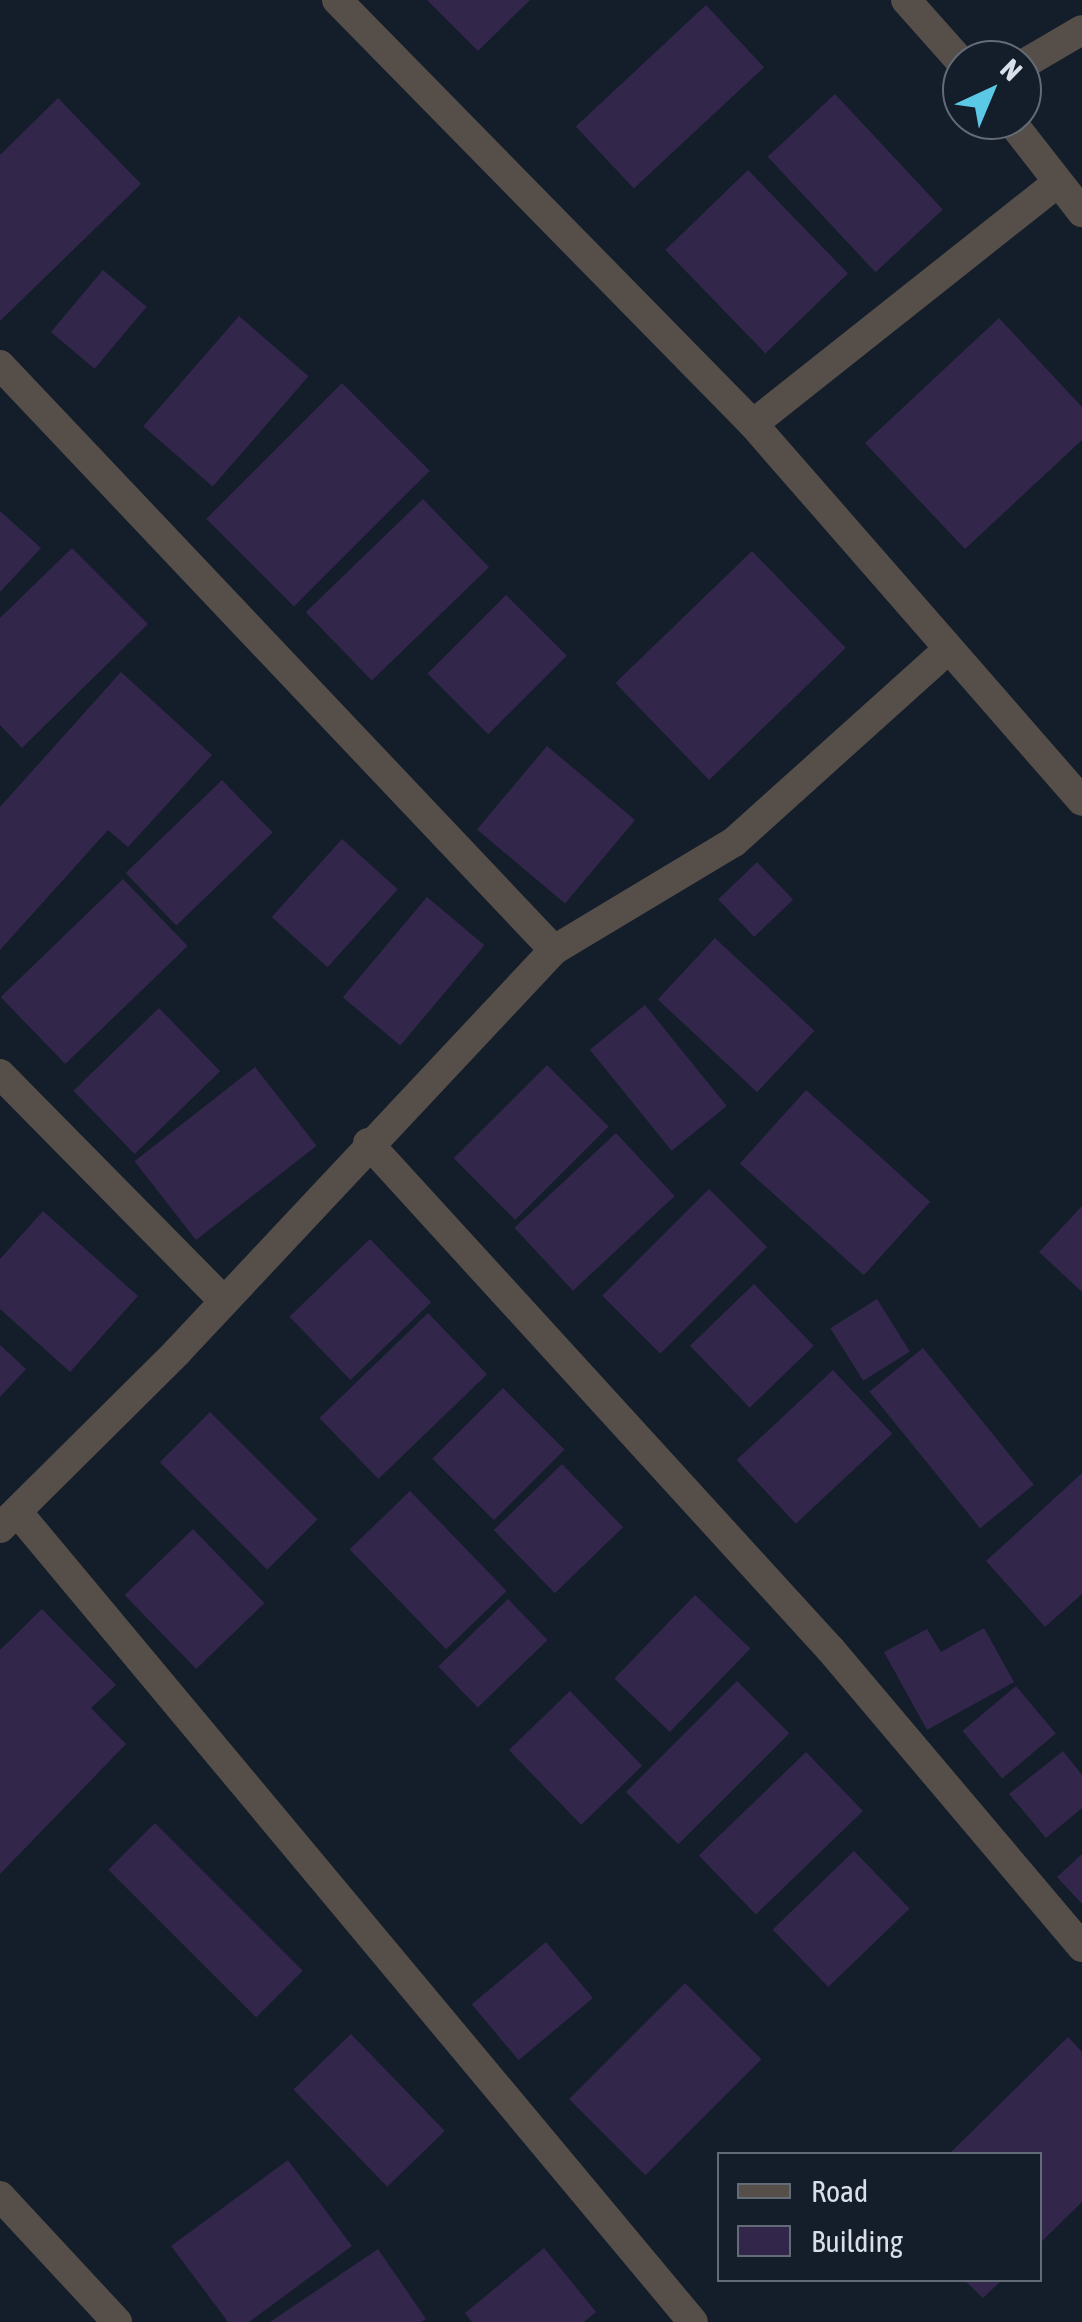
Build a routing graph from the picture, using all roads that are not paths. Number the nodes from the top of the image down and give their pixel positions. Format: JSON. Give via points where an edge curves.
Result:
{"nodes":[{"id":1,"x":337,"y":0,"type":"edge"},
{"id":2,"x":906,"y":0,"type":"edge"},
{"id":3,"x":1082,"y":30,"type":"edge"},
{"id":4,"x":942,"y":40,"type":"edge"},
{"id":5,"x":1042,"y":53,"type":"edge"},
{"id":6,"x":1025,"y":140,"type":"edge"},
{"id":7,"x":1058,"y":182,"type":"junction"},
{"id":8,"x":1082,"y":212,"type":"edge"},
{"id":9,"x":0,"y":365,"type":"edge"},
{"id":10,"x":753,"y":424,"type":"junction"},
{"id":11,"x":946,"y":650,"type":"junction"},
{"id":12,"x":1082,"y":801,"type":"edge"},
{"id":13,"x":554,"y":950,"type":"junction"},
{"id":14,"x":0,"y":1074,"type":"edge"},
{"id":15,"x":368,"y":1143,"type":"junction"},
{"id":16,"x":222,"y":1300,"type":"junction"},
{"id":17,"x":10,"y":1521,"type":"edge"},
{"id":18,"x":1082,"y":1947,"type":"edge"},
{"id":19,"x":0,"y":2196,"type":"edge"},
{"id":20,"x":118,"y":2322,"type":"edge"},
{"id":21,"x":692,"y":2322,"type":"edge"}],
"edges":[{"from":1,"to":10,"type":"street"},
{"from":2,"to":4,"type":"street"},
{"from":3,"to":5,"type":"street"},
{"from":6,"to":7,"type":"street"},
{"from":7,"to":8,"type":"street"},
{"from":7,"to":10,"type":"street"},
{"from":9,"to":13,"type":"street"},
{"from":10,"to":11,"type":"street"},
{"from":11,"to":12,"type":"street"},
{"from":11,"to":13,"type":"street","via":[[734,842]]},
{"from":13,"to":15,"type":"street"},
{"from":14,"to":16,"type":"street"},
{"from":15,"to":16,"type":"street"},
{"from":15,"to":18,"type":"street","via":[[830,1650]]},
{"from":16,"to":17,"type":"street"},
{"from":17,"to":21,"type":"street"},
{"from":19,"to":20,"type":"street"}]}
